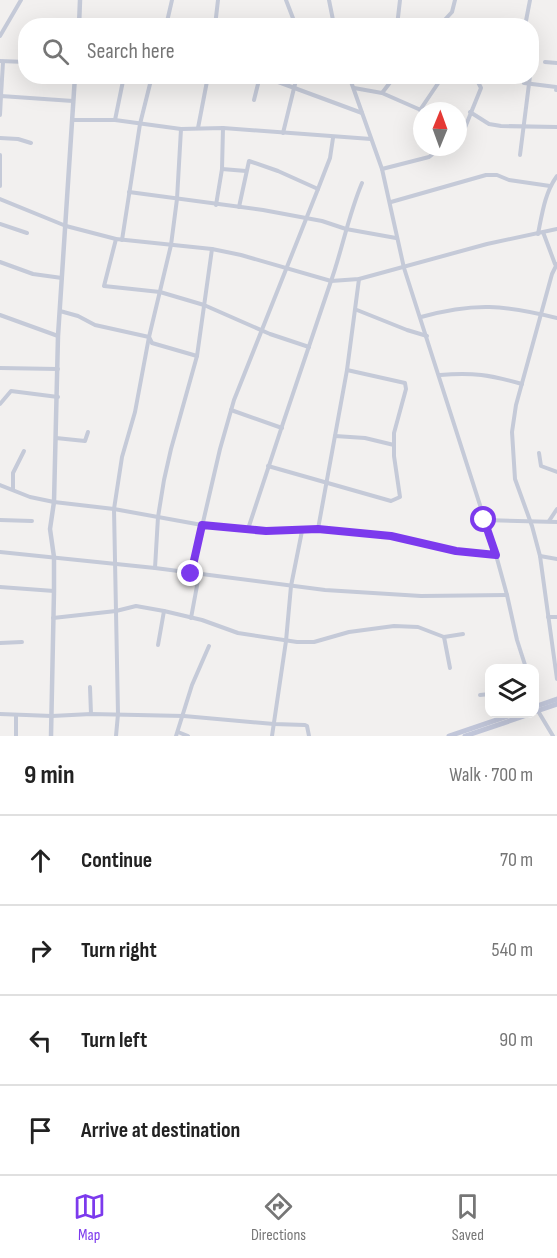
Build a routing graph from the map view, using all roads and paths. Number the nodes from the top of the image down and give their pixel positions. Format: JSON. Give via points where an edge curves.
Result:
{"nodes":[{"id":1,"x":21,"y":0,"type":"edge"},
{"id":2,"x":80,"y":0,"type":"edge"},
{"id":3,"x":171,"y":0,"type":"edge"},
{"id":4,"x":218,"y":0,"type":"edge"},
{"id":5,"x":286,"y":0,"type":"edge"},
{"id":6,"x":328,"y":0,"type":"edge"},
{"id":7,"x":400,"y":0,"type":"edge"},
{"id":8,"x":455,"y":0,"type":"edge"},
{"id":9,"x":530,"y":0,"type":"edge"},
{"id":10,"x":79,"y":18,"type":"edge"},
{"id":11,"x":168,"y":18,"type":"edge"},
{"id":12,"x":216,"y":18,"type":"edge"},
{"id":13,"x":293,"y":18,"type":"edge"},
{"id":14,"x":332,"y":18,"type":"edge"},
{"id":15,"x":399,"y":18,"type":"edge"},
{"id":16,"x":446,"y":18,"type":"edge"},
{"id":17,"x":527,"y":18,"type":"edge"},
{"id":18,"x":0,"y":36,"type":"edge"},
{"id":19,"x":1,"y":62,"type":"edge"},
{"id":20,"x":18,"y":62,"type":"edge"},
{"id":21,"x":545,"y":62,"type":"dead end"},
{"id":22,"x":557,"y":63,"type":"edge"},
{"id":23,"x":74,"y":84,"type":"edge"},
{"id":24,"x":122,"y":84,"type":"edge"},
{"id":25,"x":150,"y":84,"type":"edge"},
{"id":26,"x":206,"y":84,"type":"edge"},
{"id":27,"x":259,"y":84,"type":"edge"},
{"id":28,"x":284,"y":84,"type":"edge"},
{"id":29,"x":296,"y":84,"type":"edge"},
{"id":30,"x":353,"y":84,"type":"edge"},
{"id":31,"x":388,"y":84,"type":"edge"},
{"id":32,"x":438,"y":84,"type":"edge"},
{"id":33,"x":479,"y":84,"type":"edge"},
{"id":34,"x":527,"y":84,"type":"edge"},
{"id":35,"x":532,"y":84,"type":"edge"},
{"id":36,"x":295,"y":88,"type":"junction"},
{"id":37,"x":354,"y":88,"type":"junction"},
{"id":38,"x":556,"y":89,"type":"edge"},
{"id":39,"x":382,"y":93,"type":"junction"},
{"id":40,"x":1,"y":96,"type":"edge"},
{"id":41,"x":254,"y":100,"type":"dead end"},
{"id":42,"x":73,"y":101,"type":"junction"},
{"id":43,"x":427,"y":102,"type":"edge"},
{"id":44,"x":413,"y":106,"type":"edge"},
{"id":45,"x":470,"y":112,"type":"junction"},
{"id":46,"x":363,"y":113,"type":"junction"},
{"id":47,"x":0,"y":115,"type":"edge"},
{"id":48,"x":72,"y":120,"type":"junction"},
{"id":49,"x":115,"y":120,"type":"junction"},
{"id":50,"x":467,"y":121,"type":"edge"},
{"id":51,"x":140,"y":124,"type":"junction"},
{"id":52,"x":525,"y":125,"type":"junction"},
{"id":53,"x":557,"y":127,"type":"edge"},
{"id":54,"x":198,"y":128,"type":"junction"},
{"id":55,"x":223,"y":128,"type":"junction"},
{"id":56,"x":181,"y":129,"type":"junction"},
{"id":57,"x":283,"y":133,"type":"junction"},
{"id":58,"x":0,"y":138,"type":"edge"},
{"id":59,"x":333,"y":138,"type":"junction"},
{"id":60,"x":371,"y":140,"type":"junction"},
{"id":61,"x":31,"y":143,"type":"dead end"},
{"id":62,"x":0,"y":155,"type":"edge"},
{"id":63,"x":520,"y":155,"type":"dead end"},
{"id":64,"x":428,"y":156,"type":"edge"},
{"id":65,"x":222,"y":169,"type":"junction"},
{"id":66,"x":382,"y":170,"type":"junction"},
{"id":67,"x":246,"y":171,"type":"junction"},
{"id":68,"x":557,"y":176,"type":"edge"},
{"id":69,"x":362,"y":183,"type":"dead end"},
{"id":70,"x":0,"y":186,"type":"edge"},
{"id":71,"x":550,"y":186,"type":"junction"},
{"id":72,"x":318,"y":189,"type":"junction"},
{"id":73,"x":129,"y":192,"type":"junction"},
{"id":74,"x":0,"y":199,"type":"edge"},
{"id":75,"x":177,"y":199,"type":"junction"},
{"id":76,"x":391,"y":202,"type":"junction"},
{"id":77,"x":216,"y":205,"type":"junction"},
{"id":78,"x":239,"y":207,"type":"junction"},
{"id":79,"x":307,"y":218,"type":"junction"},
{"id":80,"x":0,"y":224,"type":"edge"},
{"id":81,"x":66,"y":226,"type":"junction"},
{"id":82,"x":346,"y":229,"type":"junction"},
{"id":83,"x":557,"y":229,"type":"edge"},
{"id":84,"x":27,"y":233,"type":"dead end"},
{"id":85,"x":541,"y":233,"type":"junction"},
{"id":86,"x":396,"y":238,"type":"junction"},
{"id":87,"x":116,"y":239,"type":"junction"},
{"id":88,"x":122,"y":240,"type":"junction"},
{"id":89,"x":171,"y":245,"type":"junction"},
{"id":90,"x":212,"y":249,"type":"junction"},
{"id":91,"x":0,"y":262,"type":"edge"},
{"id":92,"x":556,"y":264,"type":"edge"},
{"id":93,"x":404,"y":268,"type":"junction"},
{"id":94,"x":287,"y":269,"type":"junction"},
{"id":95,"x":62,"y":278,"type":"junction"},
{"id":96,"x":359,"y":279,"type":"junction"},
{"id":97,"x":331,"y":281,"type":"junction"},
{"id":98,"x":160,"y":292,"type":"junction"},
{"id":99,"x":204,"y":305,"type":"junction"},
{"id":100,"x":357,"y":310,"type":"junction"},
{"id":101,"x":60,"y":311,"type":"junction"},
{"id":102,"x":541,"y":314,"type":"junction"},
{"id":103,"x":0,"y":315,"type":"edge"},
{"id":104,"x":421,"y":316,"type":"junction"},
{"id":105,"x":557,"y":318,"type":"edge"},
{"id":106,"x":261,"y":330,"type":"junction"},
{"id":107,"x":58,"y":336,"type":"junction"},
{"id":108,"x":427,"y":336,"type":"junction"},
{"id":109,"x":149,"y":338,"type":"junction"},
{"id":110,"x":309,"y":347,"type":"junction"},
{"id":111,"x":197,"y":356,"type":"junction"},
{"id":112,"x":0,"y":368,"type":"edge"},
{"id":113,"x":58,"y":369,"type":"junction"},
{"id":114,"x":347,"y":370,"type":"junction"},
{"id":115,"x":440,"y":375,"type":"junction"},
{"id":116,"x":522,"y":384,"type":"junction"},
{"id":117,"x":58,"y":397,"type":"junction"},
{"id":118,"x":0,"y":404,"type":"edge"},
{"id":119,"x":231,"y":410,"type":"junction"},
{"id":120,"x":282,"y":428,"type":"junction"},
{"id":121,"x":88,"y":432,"type":"dead end"},
{"id":122,"x":335,"y":436,"type":"junction"},
{"id":123,"x":56,"y":438,"type":"junction"},
{"id":124,"x":394,"y":445,"type":"junction"},
{"id":125,"x":24,"y":451,"type":"dead end"},
{"id":126,"x":539,"y":453,"type":"dead end"},
{"id":127,"x":268,"y":466,"type":"junction"},
{"id":128,"x":557,"y":472,"type":"edge"},
{"id":129,"x":327,"y":482,"type":"junction"},
{"id":130,"x":0,"y":485,"type":"edge"},
{"id":131,"x":13,"y":489,"type":"junction"},
{"id":132,"x":54,"y":502,"type":"junction"},
{"id":133,"x":557,"y":508,"type":"edge"},
{"id":134,"x":114,"y":509,"type":"junction"},
{"id":135,"x":158,"y":517,"type":"junction"},
{"id":136,"x":0,"y":520,"type":"edge"},
{"id":137,"x":484,"y":520,"type":"junction"},
{"id":138,"x":32,"y":521,"type":"dead end"},
{"id":139,"x":549,"y":521,"type":"junction"},
{"id":140,"x":529,"y":522,"type":"junction"},
{"id":141,"x":557,"y":522,"type":"edge"},
{"id":142,"x":202,"y":525,"type":"junction"},
{"id":143,"x":248,"y":529,"type":"junction"},
{"id":144,"x":318,"y":529,"type":"junction"},
{"id":145,"x":302,"y":531,"type":"junction"},
{"id":146,"x":0,"y":552,"type":"edge"},
{"id":147,"x":496,"y":555,"type":"junction"},
{"id":148,"x":540,"y":556,"type":"junction"},
{"id":149,"x":54,"y":557,"type":"junction"},
{"id":150,"x":557,"y":559,"type":"edge"},
{"id":151,"x":116,"y":566,"type":"junction"},
{"id":152,"x":155,"y":568,"type":"junction"},
{"id":153,"x":191,"y":574,"type":"junction"},
{"id":154,"x":199,"y":575,"type":"junction"},
{"id":155,"x":291,"y":586,"type":"junction"},
{"id":156,"x":0,"y":587,"type":"edge"},
{"id":157,"x":54,"y":591,"type":"junction"},
{"id":158,"x":507,"y":595,"type":"junction"},
{"id":159,"x":116,"y":611,"type":"junction"},
{"id":160,"x":164,"y":611,"type":"junction"},
{"id":161,"x":548,"y":617,"type":"junction"},
{"id":162,"x":557,"y":617,"type":"edge"},
{"id":163,"x":52,"y":618,"type":"junction"},
{"id":164,"x":191,"y":618,"type":"junction"},
{"id":165,"x":464,"y":634,"type":"dead end"},
{"id":166,"x":444,"y":637,"type":"junction"},
{"id":167,"x":22,"y":642,"type":"dead end"},
{"id":168,"x":286,"y":642,"type":"junction"},
{"id":169,"x":0,"y":644,"type":"edge"},
{"id":170,"x":158,"y":645,"type":"dead end"},
{"id":171,"x":209,"y":646,"type":"dead end"},
{"id":172,"x":524,"y":664,"type":"edge"},
{"id":173,"x":450,"y":668,"type":"dead end"},
{"id":174,"x":557,"y":679,"type":"edge"},
{"id":175,"x":90,"y":687,"type":"dead end"},
{"id":176,"x":485,"y":694,"type":"edge"},
{"id":177,"x":480,"y":695,"type":"dead end"},
{"id":178,"x":557,"y":699,"type":"edge"},
{"id":179,"x":557,"y":704,"type":"edge"},
{"id":180,"x":539,"y":706,"type":"edge"},
{"id":181,"x":539,"y":706,"type":"edge"},
{"id":182,"x":539,"y":713,"type":"edge"},
{"id":183,"x":0,"y":714,"type":"edge"},
{"id":184,"x":91,"y":714,"type":"junction"},
{"id":185,"x":118,"y":714,"type":"junction"},
{"id":186,"x":16,"y":716,"type":"junction"},
{"id":187,"x":52,"y":716,"type":"junction"},
{"id":188,"x":184,"y":716,"type":"junction"},
{"id":189,"x":502,"y":718,"type":"edge"},
{"id":190,"x":518,"y":718,"type":"edge"},
{"id":191,"x":274,"y":724,"type":"junction"},
{"id":192,"x":484,"y":729,"type":"junction"},
{"id":193,"x":177,"y":734,"type":"edge"},
{"id":194,"x":16,"y":736,"type":"edge"},
{"id":195,"x":51,"y":736,"type":"edge"},
{"id":196,"x":116,"y":736,"type":"edge"},
{"id":197,"x":188,"y":736,"type":"edge"},
{"id":198,"x":272,"y":736,"type":"edge"},
{"id":199,"x":309,"y":736,"type":"edge"},
{"id":200,"x":449,"y":736,"type":"edge"},
{"id":201,"x":465,"y":736,"type":"edge"},
{"id":202,"x":486,"y":736,"type":"edge"},
{"id":203,"x":553,"y":736,"type":"edge"}],
"edges":[{"from":1,"to":18,"type":"street"},
{"from":2,"to":10,"type":"street"},
{"from":3,"to":11,"type":"street"},
{"from":4,"to":12,"type":"street"},
{"from":5,"to":13,"type":"street"},
{"from":6,"to":14,"type":"street"},
{"from":7,"to":15,"type":"street"},
{"from":8,"to":16,"type":"street"},
{"from":9,"to":17,"type":"street"},
{"from":19,"to":20,"type":"street"},
{"from":19,"to":40,"type":"street"},
{"from":21,"to":22,"type":"street"},
{"from":23,"to":42,"type":"street"},
{"from":24,"to":49,"type":"street"},
{"from":25,"to":51,"type":"street"},
{"from":26,"to":54,"type":"street"},
{"from":27,"to":41,"type":"street"},
{"from":28,"to":36,"type":"street"},
{"from":29,"to":36,"type":"street"},
{"from":30,"to":37,"type":"street"},
{"from":31,"to":39,"type":"street"},
{"from":32,"to":43,"type":"street"},
{"from":33,"to":45,"type":"street","via":[[481,88]]},
{"from":34,"to":52,"type":"street"},
{"from":35,"to":38,"type":"street"},
{"from":36,"to":46,"type":"street"},
{"from":36,"to":57,"type":"street"},
{"from":37,"to":39,"type":"street"},
{"from":37,"to":46,"type":"street"},
{"from":39,"to":44,"type":"street"},
{"from":40,"to":42,"type":"street"},
{"from":40,"to":47,"type":"street"},
{"from":42,"to":48,"type":"street"},
{"from":45,"to":50,"type":"street"},
{"from":45,"to":52,"type":"street","via":[[489,124]]},
{"from":46,"to":60,"type":"street"},
{"from":48,"to":49,"type":"street"},
{"from":48,"to":81,"type":"street"},
{"from":49,"to":51,"type":"street"},
{"from":51,"to":56,"type":"street"},
{"from":51,"to":73,"type":"street"},
{"from":52,"to":53,"type":"street"},
{"from":52,"to":63,"type":"street"},
{"from":54,"to":55,"type":"street"},
{"from":54,"to":56,"type":"street"},
{"from":55,"to":57,"type":"street"},
{"from":55,"to":65,"type":"street"},
{"from":56,"to":75,"type":"street"},
{"from":57,"to":59,"type":"street"},
{"from":58,"to":61,"type":"street"},
{"from":59,"to":60,"type":"street"},
{"from":59,"to":72,"type":"street"},
{"from":60,"to":66,"type":"street"},
{"from":62,"to":70,"type":"street"},
{"from":64,"to":66,"type":"street"},
{"from":65,"to":67,"type":"street"},
{"from":65,"to":77,"type":"street"},
{"from":66,"to":76,"type":"street"},
{"from":67,"to":72,"type":"street","via":[[249,161]]},
{"from":67,"to":78,"type":"street"},
{"from":68,"to":71,"type":"street"},
{"from":69,"to":82,"type":"street"},
{"from":71,"to":76,"type":"street","via":[[486,175]]},
{"from":71,"to":85,"type":"street"},
{"from":72,"to":79,"type":"street"},
{"from":73,"to":75,"type":"street"},
{"from":73,"to":88,"type":"street"},
{"from":74,"to":81,"type":"street"},
{"from":75,"to":77,"type":"street"},
{"from":75,"to":89,"type":"street"},
{"from":76,"to":86,"type":"street"},
{"from":77,"to":78,"type":"street"},
{"from":78,"to":79,"type":"street"},
{"from":79,"to":82,"type":"street"},
{"from":79,"to":94,"type":"street"},
{"from":80,"to":84,"type":"street"},
{"from":81,"to":87,"type":"street"},
{"from":81,"to":95,"type":"street"},
{"from":82,"to":86,"type":"street"},
{"from":82,"to":97,"type":"street"},
{"from":83,"to":85,"type":"street"},
{"from":85,"to":92,"type":"street"},
{"from":85,"to":93,"type":"street"},
{"from":86,"to":93,"type":"street"},
{"from":87,"to":88,"type":"street"},
{"from":87,"to":98,"type":"street","via":[[104,286]]},
{"from":88,"to":89,"type":"street"},
{"from":89,"to":90,"type":"street"},
{"from":89,"to":98,"type":"street"},
{"from":90,"to":94,"type":"street"},
{"from":90,"to":99,"type":"street"},
{"from":91,"to":95,"type":"street","via":[[33,274]]},
{"from":92,"to":102,"type":"street"},
{"from":93,"to":96,"type":"street"},
{"from":93,"to":104,"type":"street"},
{"from":94,"to":97,"type":"street"},
{"from":94,"to":106,"type":"street"},
{"from":95,"to":101,"type":"street"},
{"from":96,"to":97,"type":"street"},
{"from":96,"to":100,"type":"street"},
{"from":97,"to":110,"type":"street"},
{"from":98,"to":99,"type":"street"},
{"from":98,"to":109,"type":"street"},
{"from":99,"to":106,"type":"street"},
{"from":99,"to":111,"type":"street"},
{"from":100,"to":108,"type":"street"},
{"from":100,"to":114,"type":"street"},
{"from":101,"to":107,"type":"street"},
{"from":101,"to":109,"type":"street","via":[[95,325]]},
{"from":102,"to":104,"type":"street","via":[[480,306]]},
{"from":102,"to":105,"type":"street"},
{"from":102,"to":116,"type":"street"},
{"from":103,"to":107,"type":"street"},
{"from":104,"to":108,"type":"street"},
{"from":106,"to":110,"type":"street"},
{"from":106,"to":119,"type":"street"},
{"from":107,"to":113,"type":"street"},
{"from":108,"to":115,"type":"street"},
{"from":109,"to":111,"type":"street","via":[[152,343]]},
{"from":109,"to":134,"type":"street"},
{"from":110,"to":120,"type":"street"},
{"from":111,"to":135,"type":"street","via":[[171,449]]},
{"from":112,"to":113,"type":"street"},
{"from":113,"to":117,"type":"street"},
{"from":114,"to":122,"type":"street"},
{"from":114,"to":124,"type":"street","via":[[405,383]]},
{"from":115,"to":116,"type":"street","via":[[485,374]]},
{"from":115,"to":137,"type":"street"},
{"from":116,"to":140,"type":"street","via":[[512,432],[515,479]]},
{"from":117,"to":118,"type":"street","via":[[11,391]]},
{"from":117,"to":123,"type":"street"},
{"from":119,"to":120,"type":"street"},
{"from":119,"to":142,"type":"street"},
{"from":120,"to":127,"type":"street"},
{"from":121,"to":123,"type":"street","via":[[85,441]]},
{"from":122,"to":124,"type":"street"},
{"from":122,"to":129,"type":"street"},
{"from":123,"to":132,"type":"street"},
{"from":124,"to":129,"type":"street","via":[[400,497],[396,500]]},
{"from":125,"to":131,"type":"street","via":[[13,473]]},
{"from":126,"to":128,"type":"street","via":[[541,465]]},
{"from":127,"to":129,"type":"street"},
{"from":127,"to":143,"type":"street"},
{"from":129,"to":144,"type":"street"},
{"from":130,"to":131,"type":"street"},
{"from":131,"to":132,"type":"street"},
{"from":132,"to":134,"type":"street"},
{"from":132,"to":149,"type":"street","via":[[50,529]]},
{"from":133,"to":139,"type":"street"},
{"from":134,"to":135,"type":"street"},
{"from":134,"to":151,"type":"street"},
{"from":135,"to":142,"type":"street"},
{"from":135,"to":152,"type":"street"},
{"from":136,"to":138,"type":"street"},
{"from":137,"to":140,"type":"street"},
{"from":137,"to":147,"type":"street"},
{"from":139,"to":140,"type":"street"},
{"from":139,"to":141,"type":"street"},
{"from":140,"to":148,"type":"street"},
{"from":142,"to":143,"type":"street"},
{"from":142,"to":153,"type":"street"},
{"from":143,"to":145,"type":"street"},
{"from":144,"to":145,"type":"street"},
{"from":144,"to":147,"type":"street","via":[[391,536],[456,551]]},
{"from":145,"to":155,"type":"street"},
{"from":146,"to":149,"type":"street"},
{"from":147,"to":158,"type":"street"},
{"from":148,"to":150,"type":"street"},
{"from":148,"to":161,"type":"street"},
{"from":149,"to":151,"type":"street"},
{"from":149,"to":157,"type":"street"},
{"from":151,"to":152,"type":"street"},
{"from":151,"to":159,"type":"street"},
{"from":152,"to":153,"type":"street"},
{"from":153,"to":154,"type":"street"},
{"from":154,"to":155,"type":"street"},
{"from":154,"to":164,"type":"street"},
{"from":155,"to":158,"type":"street","via":[[421,597]]},
{"from":155,"to":168,"type":"street"},
{"from":156,"to":157,"type":"street"},
{"from":157,"to":163,"type":"street"},
{"from":158,"to":172,"type":"street"},
{"from":159,"to":160,"type":"street","via":[[136,606]]},
{"from":159,"to":163,"type":"street"},
{"from":159,"to":185,"type":"street"},
{"from":160,"to":164,"type":"street"},
{"from":160,"to":170,"type":"street"},
{"from":161,"to":162,"type":"street"},
{"from":161,"to":174,"type":"street"},
{"from":163,"to":187,"type":"street"},
{"from":164,"to":168,"type":"street","via":[[238,633]]},
{"from":165,"to":166,"type":"street"},
{"from":166,"to":168,"type":"street","via":[[418,627],[394,626],[349,632],[315,642]]},
{"from":166,"to":173,"type":"street"},
{"from":167,"to":169,"type":"street"},
{"from":168,"to":191,"type":"street"},
{"from":171,"to":188,"type":"street"},
{"from":175,"to":184,"type":"street"},
{"from":176,"to":177,"type":"street"},
{"from":178,"to":180,"type":"main road"},
{"from":179,"to":181,"type":"main road"},
{"from":182,"to":203,"type":"street"},
{"from":183,"to":186,"type":"street"},
{"from":184,"to":185,"type":"street"},
{"from":184,"to":187,"type":"street"},
{"from":185,"to":188,"type":"street"},
{"from":185,"to":196,"type":"street"},
{"from":186,"to":187,"type":"street"},
{"from":186,"to":194,"type":"street"},
{"from":187,"to":195,"type":"street"},
{"from":188,"to":191,"type":"street"},
{"from":188,"to":193,"type":"street"},
{"from":189,"to":200,"type":"main road"},
{"from":190,"to":192,"type":"main road"},
{"from":191,"to":198,"type":"street"},
{"from":191,"to":199,"type":"street","via":[[304,724]]},
{"from":192,"to":201,"type":"main road"},
{"from":192,"to":202,"type":"street"},
{"from":193,"to":197,"type":"street"}]}
